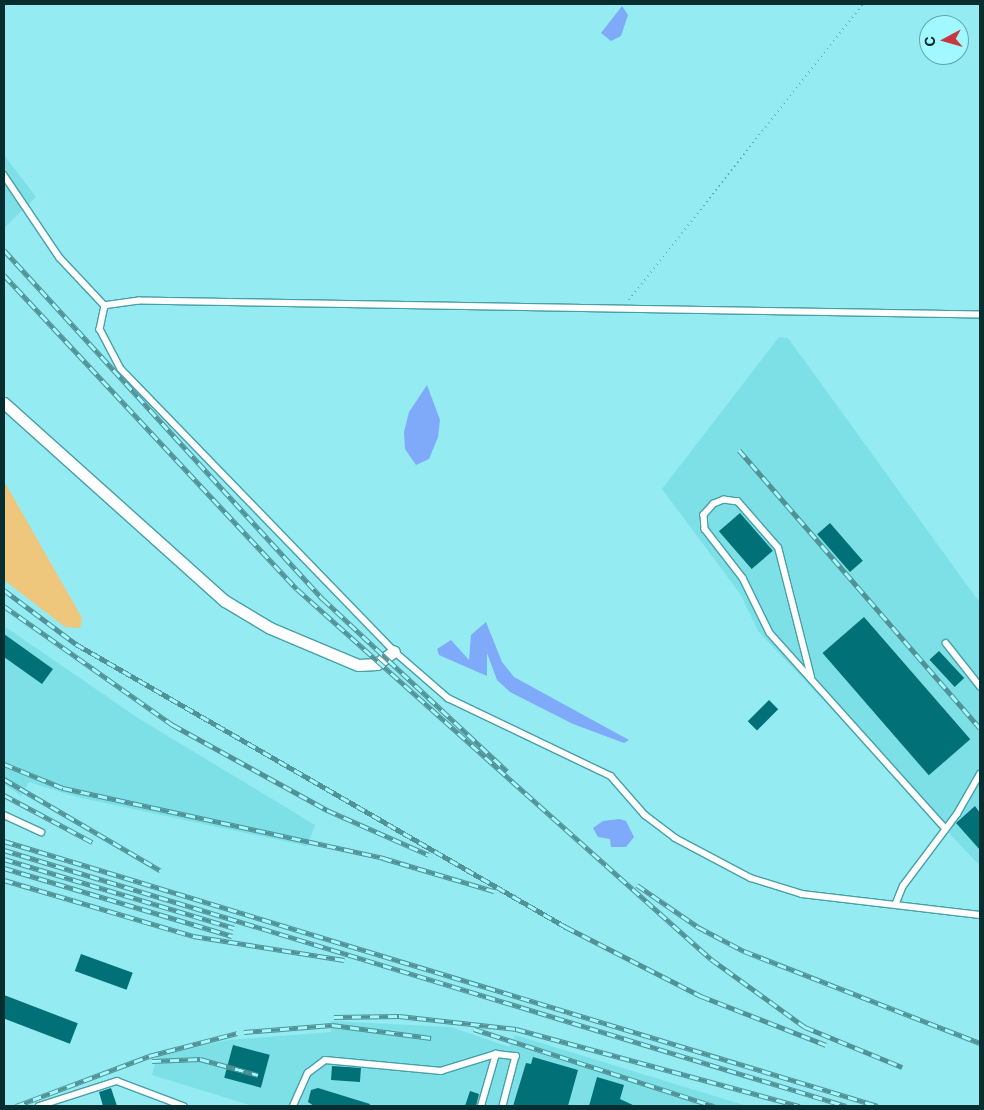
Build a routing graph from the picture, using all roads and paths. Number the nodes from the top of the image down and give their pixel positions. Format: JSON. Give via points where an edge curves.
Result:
{"nodes":[{"id":1,"x":863,"y":4,"type":"edge"},
{"id":2,"x":4,"y":175,"type":"edge"},
{"id":3,"x":105,"y":306,"type":"junction"},
{"id":4,"x":622,"y":310,"type":"junction"},
{"id":5,"x":980,"y":316,"type":"edge"},
{"id":6,"x":4,"y":403,"type":"edge"},
{"id":7,"x":946,"y":643,"type":"dead end"},
{"id":8,"x":394,"y":651,"type":"junction"},
{"id":9,"x":812,"y":677,"type":"junction"},
{"id":10,"x":980,"y":686,"type":"edge"},
{"id":11,"x":980,"y":774,"type":"edge"},
{"id":12,"x":4,"y":815,"type":"edge"},
{"id":13,"x":946,"y":829,"type":"junction"},
{"id":14,"x":41,"y":832,"type":"dead end"},
{"id":15,"x":896,"y":903,"type":"junction"},
{"id":16,"x":980,"y":915,"type":"edge"},
{"id":17,"x":496,"y":1054,"type":"junction"},
{"id":18,"x":40,"y":1106,"type":"edge"},
{"id":19,"x":183,"y":1106,"type":"edge"},
{"id":20,"x":292,"y":1106,"type":"edge"},
{"id":21,"x":481,"y":1106,"type":"edge"},
{"id":22,"x":503,"y":1106,"type":"edge"}],
"edges":[{"from":1,"to":4,"type":"path"},
{"from":2,"to":3,"type":"lane","via":[[60,258]]},
{"from":3,"to":4,"type":"lane","via":[[139,301]]},
{"from":3,"to":8,"type":"lane","via":[[100,316],[101,335],[121,369]]},
{"from":4,"to":5,"type":"lane"},
{"from":6,"to":8,"type":"street","via":[[225,601],[270,628],[358,665],[377,664]]},
{"from":7,"to":10,"type":"lane"},
{"from":8,"to":15,"type":"lane","via":[[464,708],[611,776],[657,824],[716,862],[802,894]]},
{"from":9,"to":9,"type":"lane","via":[[770,633],[743,578],[708,536],[704,515],[714,504],[724,500],[738,502],[778,548]]},
{"from":9,"to":13,"type":"lane"},
{"from":11,"to":13,"type":"lane"},
{"from":12,"to":14,"type":"lane"},
{"from":13,"to":15,"type":"lane","via":[[903,886]]},
{"from":15,"to":16,"type":"lane"},
{"from":17,"to":20,"type":"lane","via":[[441,1071],[325,1060],[308,1073]]},
{"from":17,"to":21,"type":"lane"},
{"from":17,"to":22,"type":"lane","via":[[516,1056]]},
{"from":18,"to":19,"type":"lane","via":[[117,1081]]}]}
